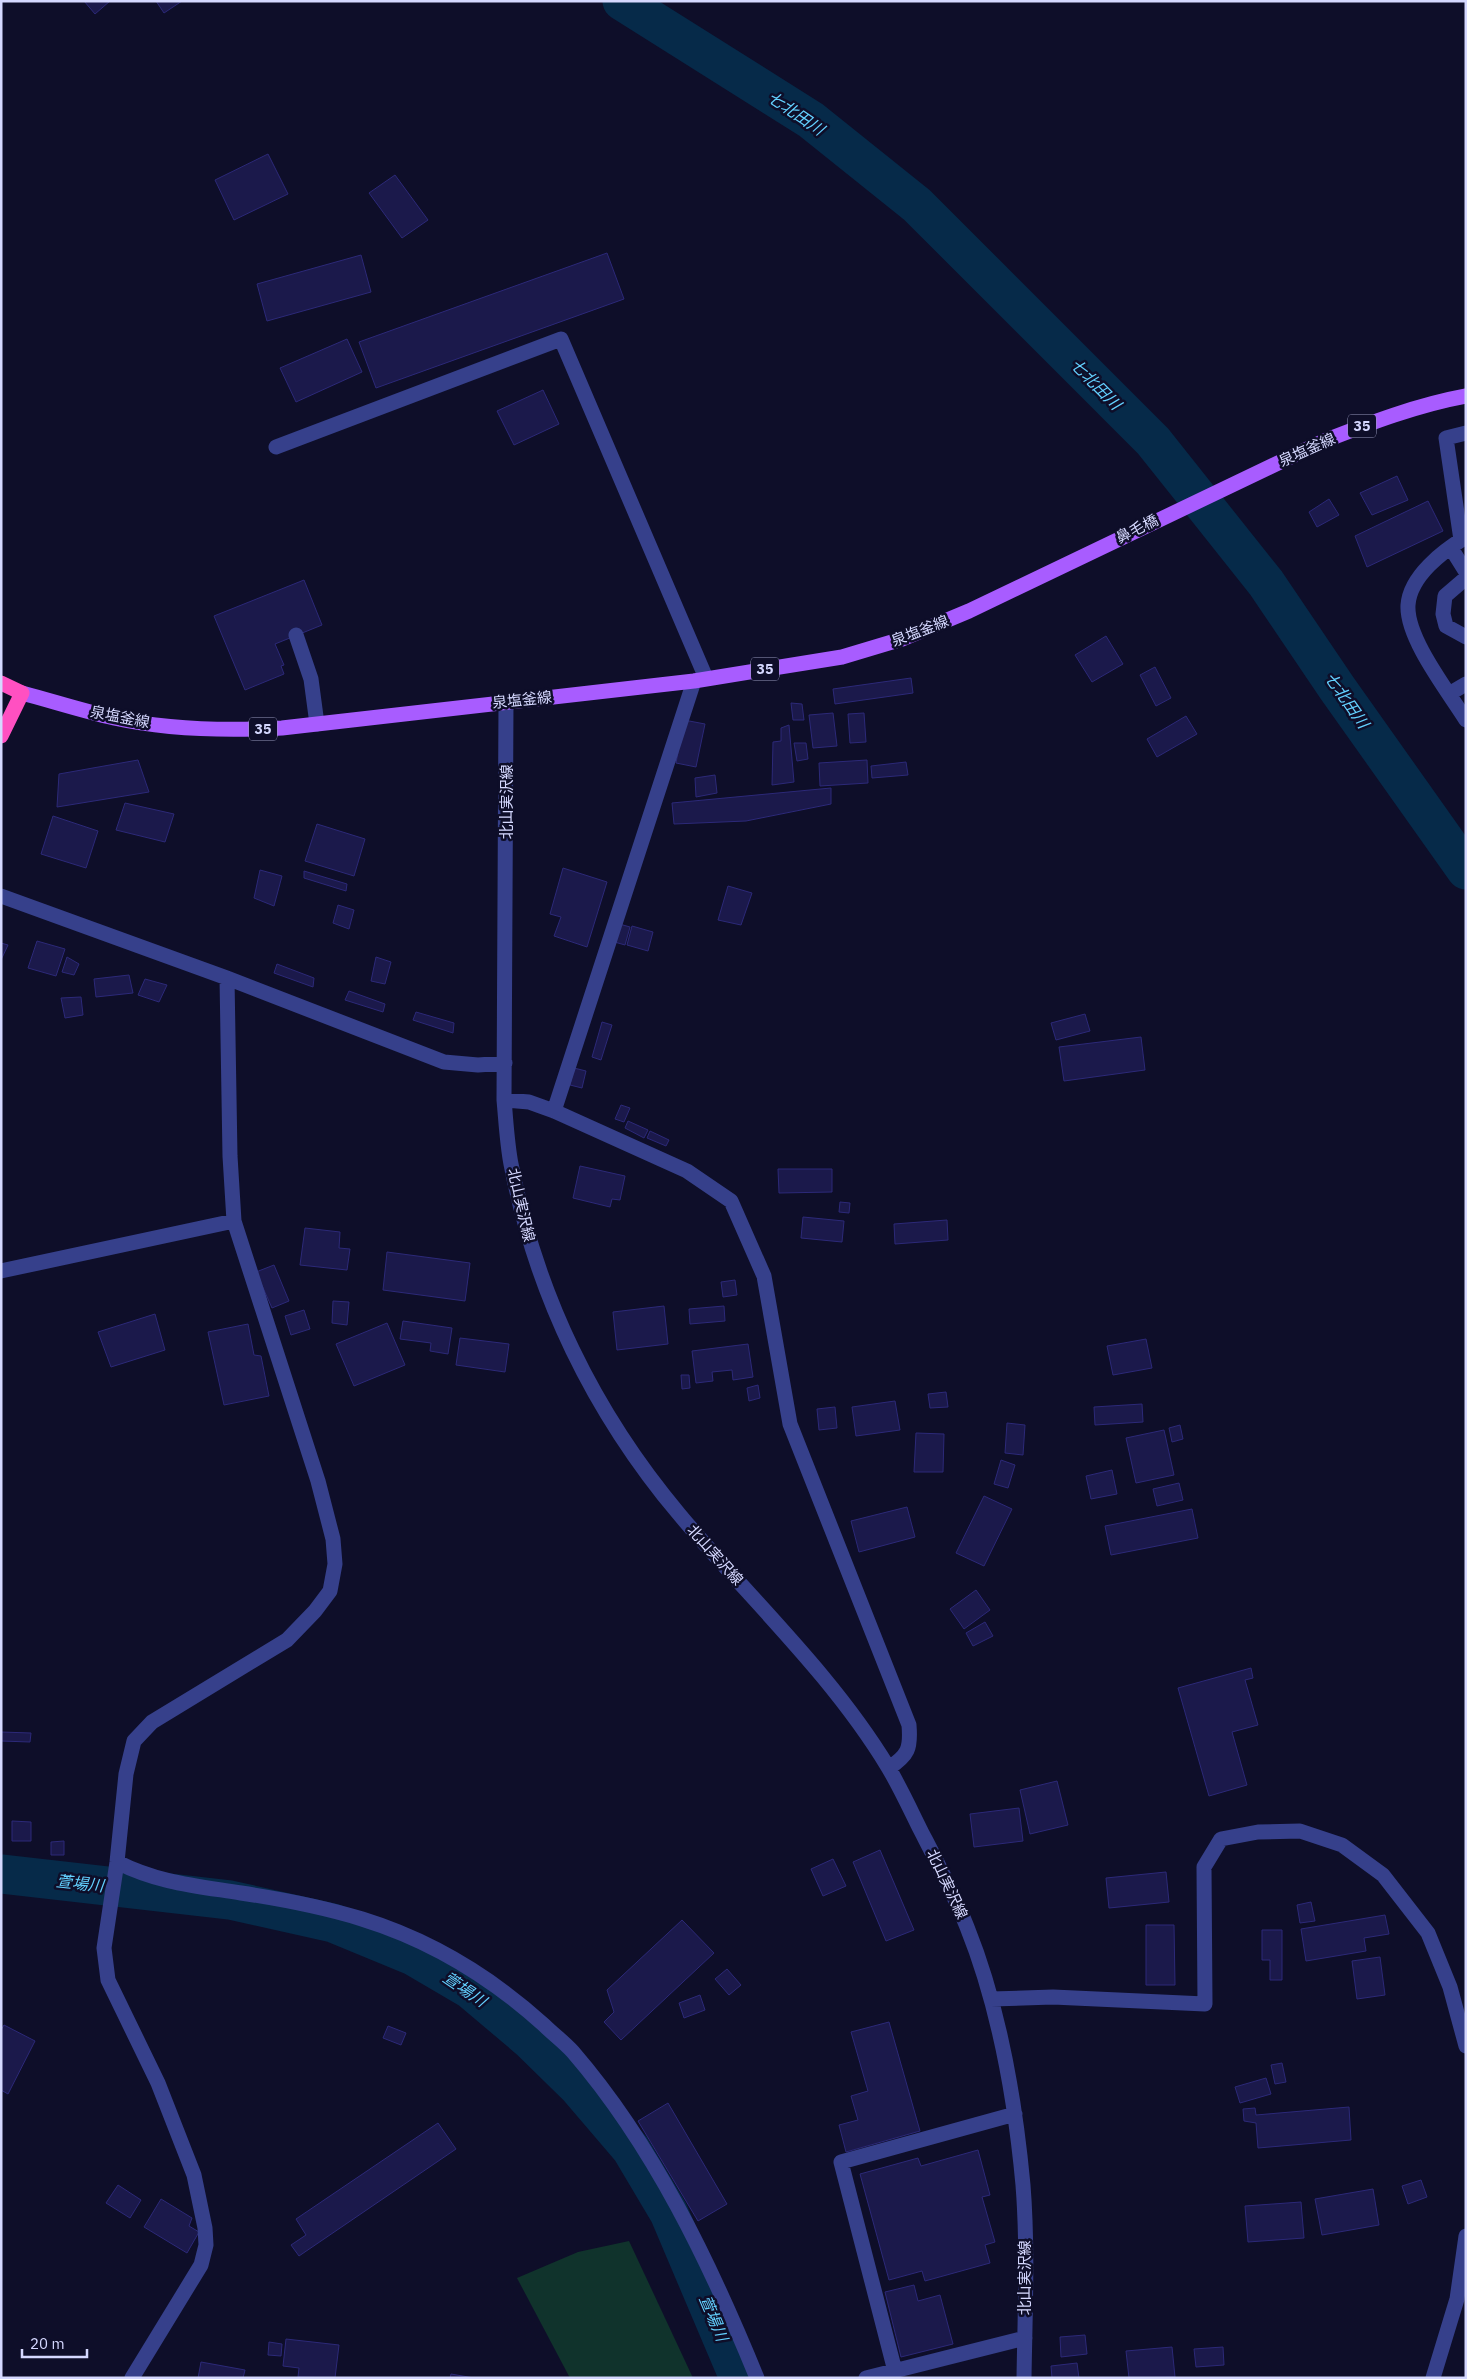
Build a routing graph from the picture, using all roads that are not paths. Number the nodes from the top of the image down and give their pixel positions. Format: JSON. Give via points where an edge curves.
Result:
{"nodes":[{"id":1,"x":1466,"y":396,"type":"edge"},
{"id":2,"x":1466,"y":433,"type":"edge"},
{"id":3,"x":276,"y":447,"type":"dead end"},
{"id":4,"x":1262,"y":470,"type":"joint"},
{"id":5,"x":1459,"y":542,"type":"edge"},
{"id":6,"x":1466,"y":572,"type":"edge"},
{"id":7,"x":1466,"y":578,"type":"edge"},
{"id":8,"x":1012,"y":589,"type":"joint"},
{"id":9,"x":296,"y":635,"type":"dead end"},
{"id":10,"x":1466,"y":637,"type":"edge"},
{"id":11,"x":700,"y":680,"type":"junction"},
{"id":12,"x":1,"y":683,"type":"edge"},
{"id":13,"x":1466,"y":684,"type":"edge"},
{"id":14,"x":22,"y":693,"type":"junction"},
{"id":15,"x":1450,"y":694,"type":"junction"},
{"id":16,"x":506,"y":702,"type":"junction"},
{"id":17,"x":1464,"y":714,"type":"edge"},
{"id":18,"x":317,"y":724,"type":"junction"},
{"id":19,"x":1,"y":736,"type":"edge"},
{"id":20,"x":1,"y":896,"type":"edge"},
{"id":21,"x":227,"y":978,"type":"junction"},
{"id":22,"x":505,"y":1063,"type":"junction"},
{"id":23,"x":504,"y":1100,"type":"junction"},
{"id":24,"x":554,"y":1111,"type":"junction"},
{"id":25,"x":234,"y":1221,"type":"junction"},
{"id":26,"x":1,"y":1271,"type":"edge"},
{"id":27,"x":889,"y":1768,"type":"junction"},
{"id":28,"x":116,"y":1868,"type":"junction"},
{"id":29,"x":991,"y":1999,"type":"junction"},
{"id":30,"x":1466,"y":2046,"type":"edge"},
{"id":31,"x":1015,"y":2114,"type":"junction"},
{"id":32,"x":1466,"y":2236,"type":"edge"},
{"id":33,"x":1025,"y":2338,"type":"junction"},
{"id":34,"x":895,"y":2371,"type":"junction"},
{"id":35,"x":132,"y":2378,"type":"edge"},
{"id":36,"x":757,"y":2378,"type":"edge"},
{"id":37,"x":866,"y":2378,"type":"edge"},
{"id":38,"x":1024,"y":2378,"type":"edge"},
{"id":39,"x":1433,"y":2378,"type":"edge"}],
"edges":[{"from":1,"to":4,"type":"main road","name":"泉塩釜線","number":"35","via":[[1373,421]]},
{"from":2,"to":5,"type":"street","via":[[1446,438]]},
{"from":3,"to":11,"type":"street","via":[[561,339]]},
{"from":4,"to":8,"type":"main road","name":"鼻毛橋","number":"35"},
{"from":5,"to":6,"type":"street"},
{"from":5,"to":15,"type":"street","via":[[1418,579],[1408,605],[1414,637]]},
{"from":7,"to":10,"type":"street","via":[[1445,596],[1442,614],[1446,626]]},
{"from":8,"to":11,"type":"main road","name":"泉塩釜線","number":"35","via":[[969,611],[893,642],[842,656]]},
{"from":9,"to":18,"type":"street","via":[[311,679]]},
{"from":11,"to":16,"type":"main road","name":"泉塩釜線","number":"35"},
{"from":11,"to":24,"type":"street"},
{"from":12,"to":14,"type":"highway"},
{"from":13,"to":15,"type":"street"},
{"from":14,"to":18,"type":"main road","name":"泉塩釜線","number":"35","via":[[115,718],[173,727],[229,730]]},
{"from":14,"to":19,"type":"highway"},
{"from":15,"to":17,"type":"street"},
{"from":16,"to":18,"type":"main road","name":"泉塩釜線","number":"35"},
{"from":16,"to":22,"type":"street","name":"北山実沢線"},
{"from":20,"to":21,"type":"street"},
{"from":21,"to":22,"type":"street","via":[[444,1062]]},
{"from":21,"to":25,"type":"street"},
{"from":22,"to":23,"type":"street","name":"北山実沢線"},
{"from":23,"to":24,"type":"street","via":[[530,1102]]},
{"from":23,"to":27,"type":"street","name":"北山実沢線","via":[[510,1160],[532,1253],[553,1311],[586,1378],[621,1437],[677,1512],[789,1636],[856,1719]]},
{"from":24,"to":27,"type":"street","via":[[687,1171],[731,1200],[764,1276],[790,1424],[908,1725],[910,1738],[905,1757]]},
{"from":25,"to":26,"type":"street"},
{"from":25,"to":28,"type":"street","via":[[318,1481],[333,1539],[335,1564],[330,1591],[287,1640],[152,1722],[134,1741],[126,1774]]},
{"from":27,"to":29,"type":"street","name":"北山実沢線","via":[[967,1928]]},
{"from":28,"to":35,"type":"street","via":[[104,1948],[108,1980],[158,2083],[194,2175],[206,2246],[201,2265]]},
{"from":28,"to":36,"type":"street","via":[[188,1886],[241,1893],[364,1920],[455,1958],[498,1987],[572,2050],[644,2146],[692,2237]]},
{"from":29,"to":30,"type":"street","via":[[1053,1997],[1205,2004],[1204,1867],[1221,1838],[1258,1832],[1300,1831],[1342,1845],[1383,1875],[1428,1932],[1450,1987]]},
{"from":29,"to":31,"type":"street","name":"北山実沢線"},
{"from":31,"to":33,"type":"street","name":"北山実沢線","via":[[1023,2186]]},
{"from":31,"to":34,"type":"street","via":[[841,2162]]},
{"from":32,"to":39,"type":"street","via":[[1457,2299]]},
{"from":33,"to":34,"type":"street"},
{"from":33,"to":38,"type":"street","name":"北山実沢線"},
{"from":34,"to":37,"type":"street"}]}
